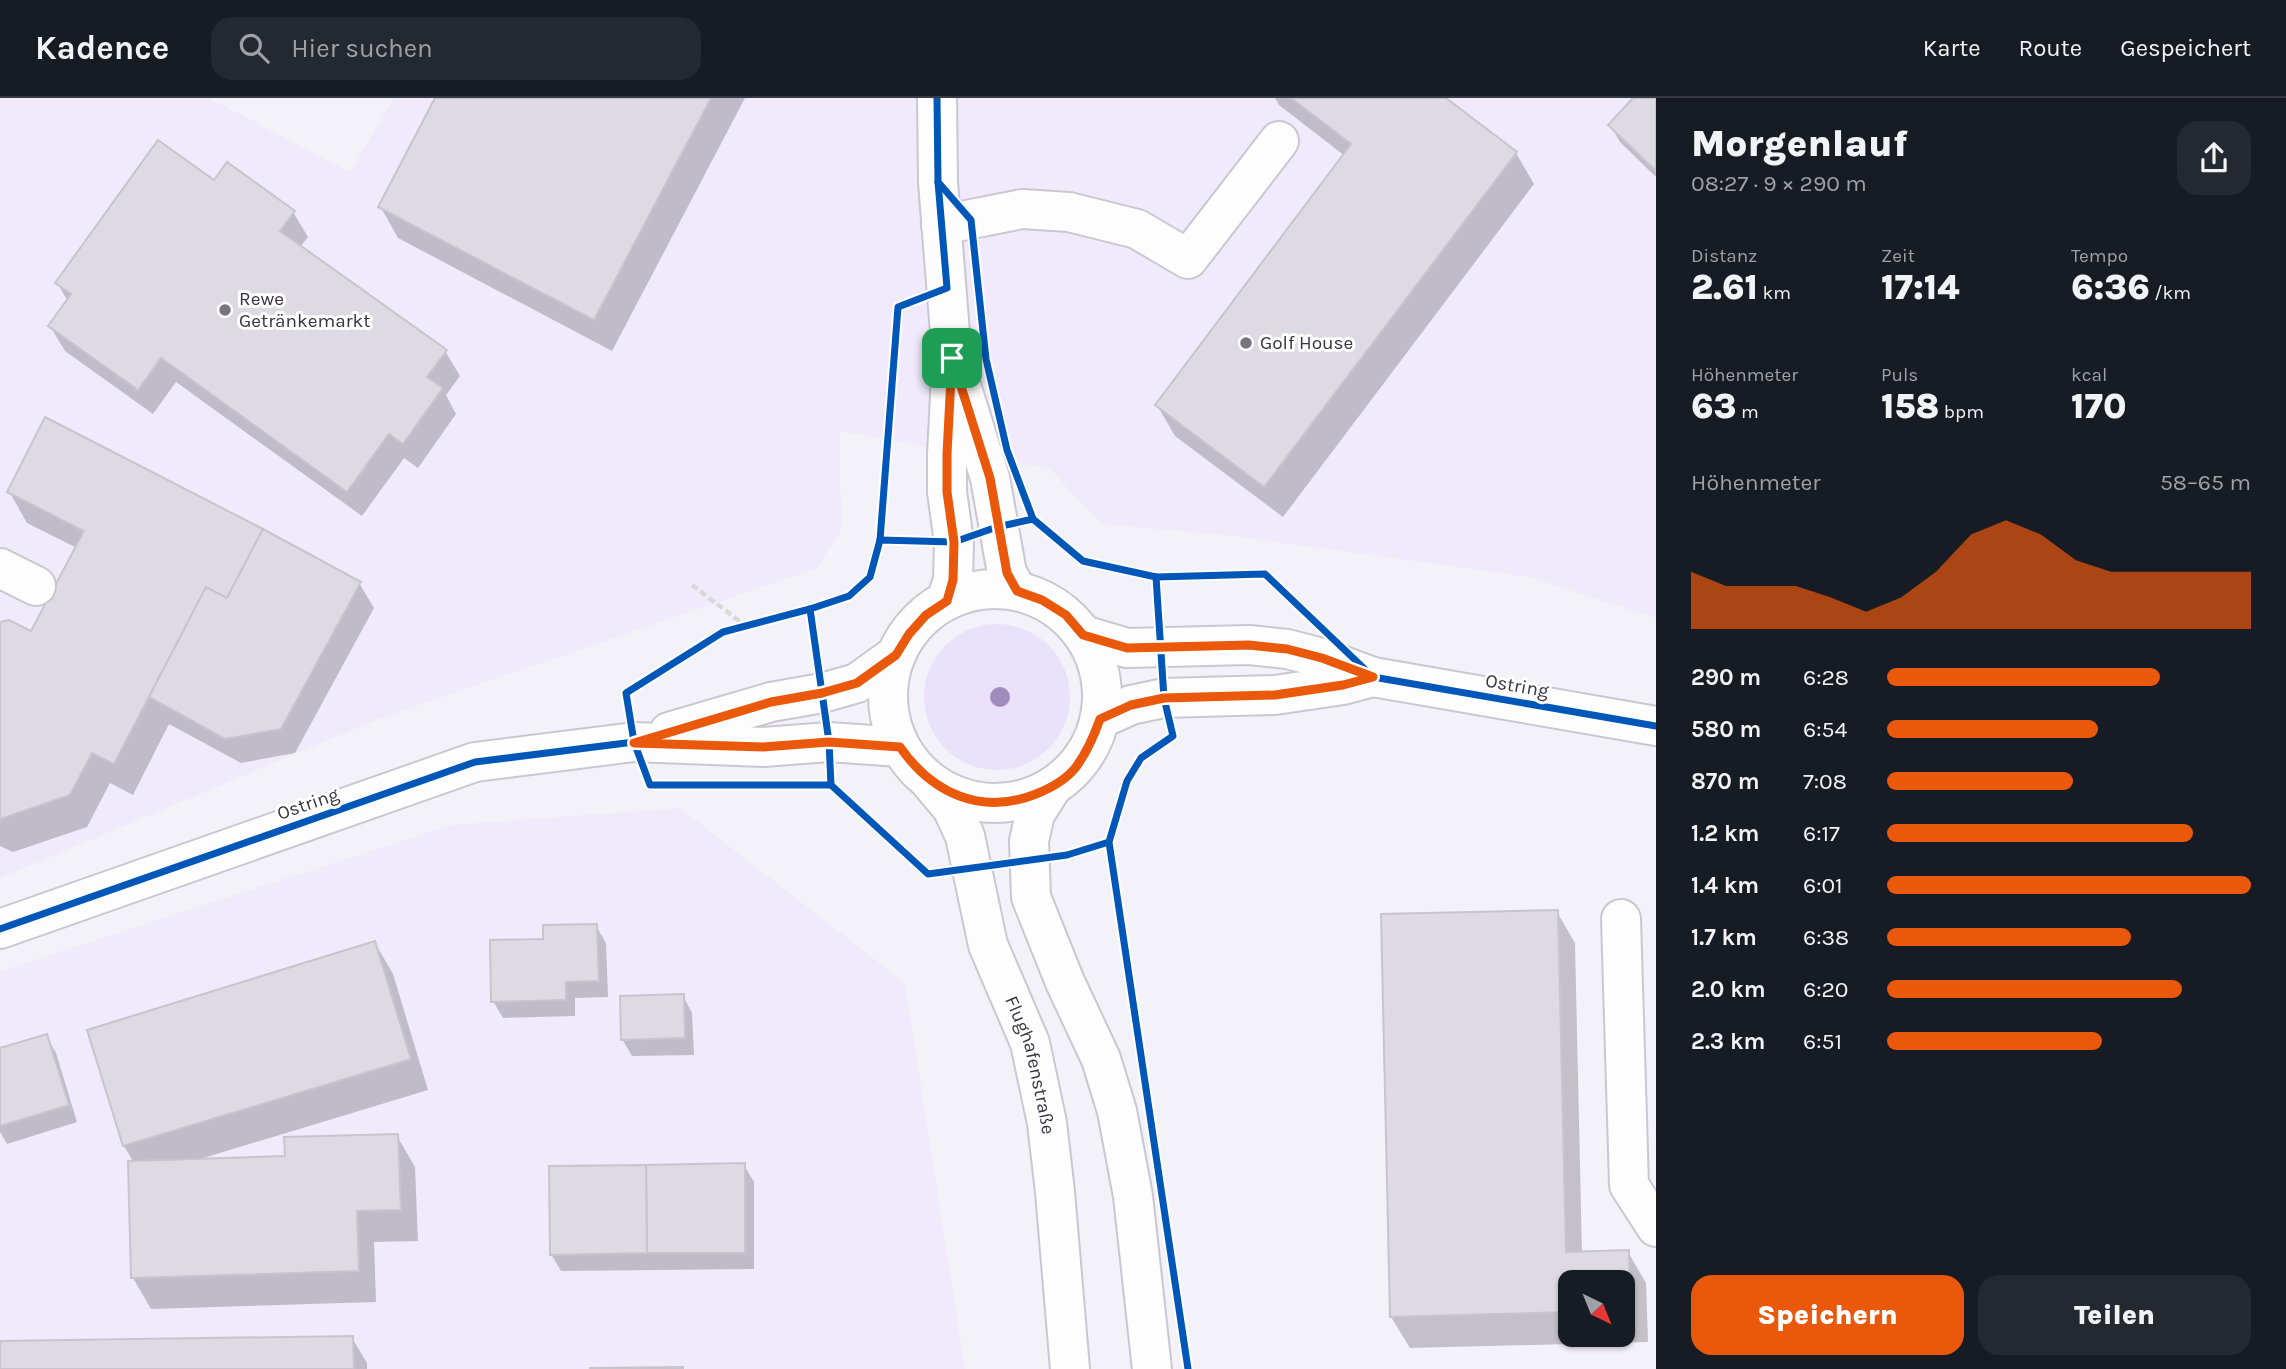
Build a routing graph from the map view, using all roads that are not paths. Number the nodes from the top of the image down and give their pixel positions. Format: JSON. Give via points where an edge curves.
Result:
{"nodes":[{"id":1,"x":937,"y":98,"type":"edge"},
{"id":2,"x":1279,"y":141,"type":"dead end"},
{"id":3,"x":941,"y":225,"type":"junction"},
{"id":4,"x":952,"y":358,"type":"junction"},
{"id":5,"x":0,"y":568,"type":"edge"},
{"id":6,"x":36,"y":586,"type":"dead end"},
{"id":7,"x":1017,"y":591,"type":"junction"},
{"id":8,"x":947,"y":601,"type":"junction"},
{"id":9,"x":1083,"y":635,"type":"junction"},
{"id":10,"x":896,"y":655,"type":"junction"},
{"id":11,"x":1373,"y":677,"type":"junction"},
{"id":12,"x":1100,"y":719,"type":"junction"},
{"id":13,"x":1656,"y":726,"type":"edge"},
{"id":14,"x":634,"y":743,"type":"junction"},
{"id":15,"x":900,"y":747,"type":"junction"},
{"id":16,"x":927,"y":779,"type":"junction"},
{"id":17,"x":1052,"y":787,"type":"junction"},
{"id":18,"x":1621,"y":919,"type":"dead end"},
{"id":19,"x":0,"y":929,"type":"edge"},
{"id":20,"x":1656,"y":1227,"type":"edge"},
{"id":21,"x":1070,"y":1369,"type":"edge"},
{"id":22,"x":1152,"y":1369,"type":"edge"}],
"edges":[{"from":1,"to":3,"type":"street"},
{"from":2,"to":3,"type":"street","via":[[1188,259],[1137,229],[1069,212],[1021,209]]},
{"from":3,"to":4,"type":"street"},
{"from":4,"to":7,"type":"street","via":[[990,478],[1007,573]]},
{"from":4,"to":8,"type":"street","via":[[947,492],[953,580]]},
{"from":5,"to":6,"type":"street"},
{"from":7,"to":8,"type":"street","via":[[981,590]]},
{"from":7,"to":9,"type":"street","via":[[1066,615]]},
{"from":8,"to":10,"type":"street","via":[[926,615]]},
{"from":9,"to":11,"type":"street","name":"Ostring","via":[[1127,648],[1249,645],[1287,649]]},
{"from":9,"to":12,"type":"street","via":[[1100,675]]},
{"from":10,"to":14,"type":"street","name":"Ostring","via":[[857,683],[771,702]]},
{"from":10,"to":15,"type":"street","via":[[888,686],[890,717]]},
{"from":11,"to":12,"type":"street","name":"Ostring","via":[[1275,695],[1164,698],[1131,705]]},
{"from":11,"to":13,"type":"street","name":"Ostring"},
{"from":12,"to":17,"type":"street","via":[[1091,745],[1074,769]]},
{"from":14,"to":15,"type":"street","name":"Ostring","via":[[763,747],[829,742]]},
{"from":14,"to":19,"type":"street","name":"Ostring","via":[[475,762]]},
{"from":15,"to":16,"type":"street"},
{"from":16,"to":17,"type":"street","via":[[955,796],[988,803],[1021,800]]},
{"from":16,"to":21,"type":"street","name":"Flughafenstraße","via":[[952,808],[965,836],[988,945],[1030,1043],[1047,1123]]},
{"from":17,"to":22,"type":"street","via":[[1035,814],[1029,841],[1031,897],[1101,1059],[1117,1111],[1133,1196]]},
{"from":18,"to":20,"type":"street","via":[[1629,1185]]}]}
